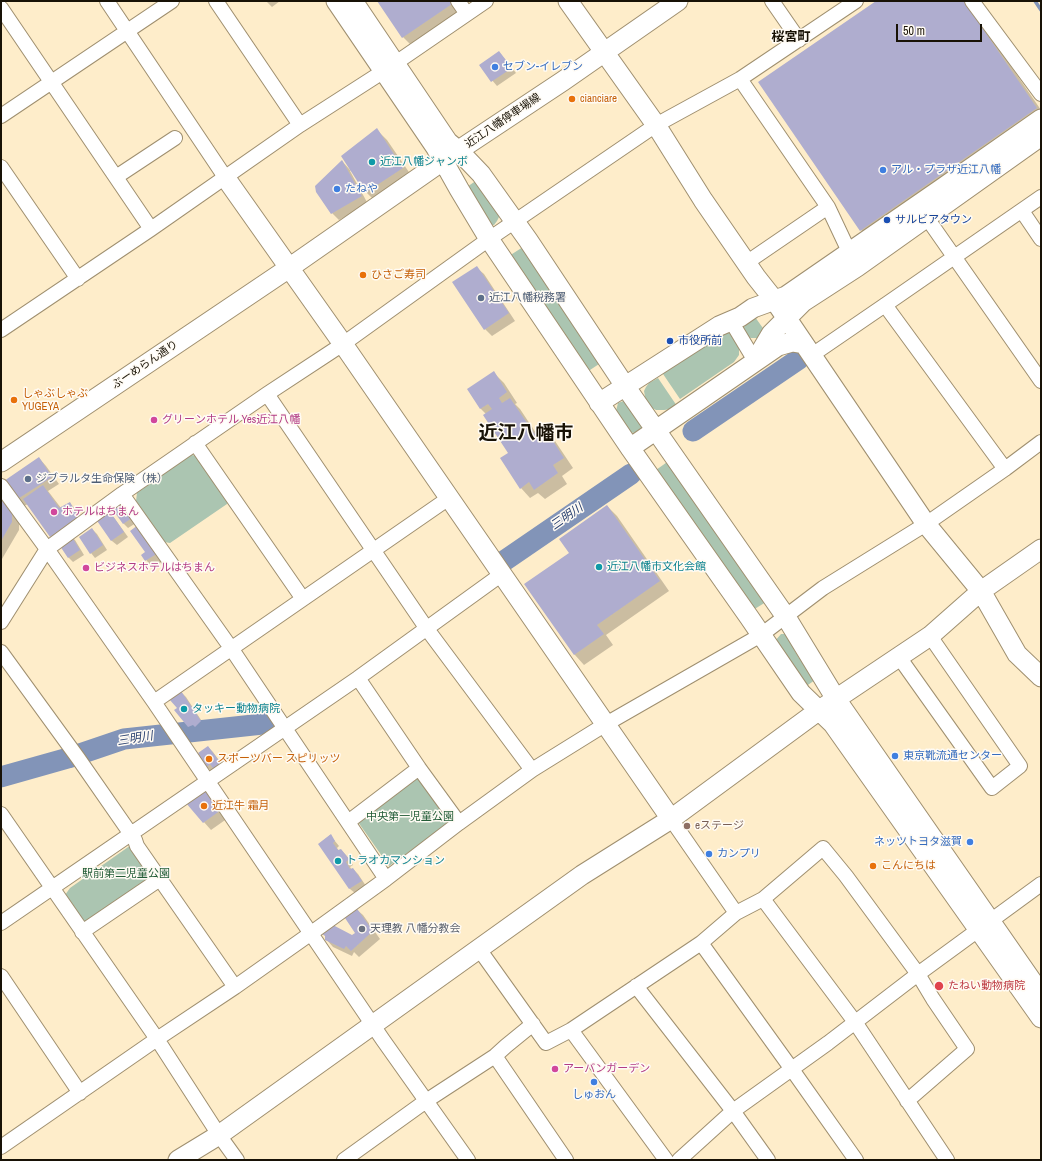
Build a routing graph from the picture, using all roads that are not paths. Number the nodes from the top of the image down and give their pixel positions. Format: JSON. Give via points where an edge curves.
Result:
{"nodes":[{"id":1,"x":107,"y":1,"type":"edge"},
{"id":2,"x":172,"y":1,"type":"edge"},
{"id":3,"x":216,"y":1,"type":"edge"},
{"id":4,"x":336,"y":1,"type":"edge"},
{"id":5,"x":353,"y":1,"type":"edge"},
{"id":6,"x":458,"y":1,"type":"edge"},
{"id":7,"x":486,"y":1,"type":"edge"},
{"id":8,"x":568,"y":1,"type":"edge"},
{"id":9,"x":678,"y":1,"type":"edge"},
{"id":10,"x":772,"y":1,"type":"edge"},
{"id":11,"x":856,"y":1,"type":"edge"},
{"id":12,"x":972,"y":1,"type":"edge"},
{"id":13,"x":1,"y":8,"type":"edge"},
{"id":14,"x":467,"y":14,"type":"junction"},
{"id":15,"x":128,"y":31,"type":"junction"},
{"id":16,"x":800,"y":40,"type":"junction"},
{"id":17,"x":604,"y":52,"type":"junction"},
{"id":18,"x":389,"y":67,"type":"junction"},
{"id":19,"x":740,"y":79,"type":"junction"},
{"id":20,"x":51,"y":82,"type":"junction"},
{"id":21,"x":1041,"y":94,"type":"edge"},
{"id":22,"x":1,"y":116,"type":"edge"},
{"id":23,"x":1041,"y":118,"type":"edge"},
{"id":24,"x":300,"y":125,"type":"junction"},
{"id":25,"x":656,"y":125,"type":"junction"},
{"id":26,"x":1041,"y":136,"type":"edge"},
{"id":27,"x":175,"y":138,"type":"dead end"},
{"id":28,"x":451,"y":156,"type":"junction"},
{"id":29,"x":1,"y":167,"type":"edge"},
{"id":30,"x":116,"y":177,"type":"junction"},
{"id":31,"x":225,"y":177,"type":"junction"},
{"id":32,"x":1041,"y":198,"type":"edge"},
{"id":33,"x":828,"y":207,"type":"junction"},
{"id":34,"x":1022,"y":211,"type":"junction"},
{"id":35,"x":927,"y":218,"type":"junction"},
{"id":36,"x":514,"y":222,"type":"junction"},
{"id":37,"x":151,"y":229,"type":"junction"},
{"id":38,"x":489,"y":239,"type":"junction"},
{"id":39,"x":1041,"y":239,"type":"edge"},
{"id":40,"x":954,"y":258,"type":"junction"},
{"id":41,"x":853,"y":260,"type":"junction"},
{"id":42,"x":746,"y":263,"type":"junction"},
{"id":43,"x":289,"y":268,"type":"junction"},
{"id":44,"x":78,"y":279,"type":"junction"},
{"id":45,"x":775,"y":301,"type":"junction"},
{"id":46,"x":885,"y":305,"type":"junction"},
{"id":47,"x":787,"y":318,"type":"junction"},
{"id":48,"x":732,"y":321,"type":"junction"},
{"id":49,"x":1,"y":330,"type":"edge"},
{"id":50,"x":342,"y":344,"type":"junction"},
{"id":51,"x":808,"y":350,"type":"junction"},
{"id":52,"x":755,"y":361,"type":"junction"},
{"id":53,"x":1041,"y":381,"type":"edge"},
{"id":54,"x":625,"y":386,"type":"junction"},
{"id":55,"x":267,"y":394,"type":"junction"},
{"id":56,"x":599,"y":403,"type":"junction"},
{"id":57,"x":656,"y":430,"type":"junction"},
{"id":58,"x":1041,"y":442,"type":"edge"},
{"id":59,"x":195,"y":443,"type":"junction"},
{"id":60,"x":630,"y":448,"type":"junction"},
{"id":61,"x":1,"y":462,"type":"edge"},
{"id":62,"x":1005,"y":469,"type":"junction"},
{"id":63,"x":1,"y":486,"type":"edge"},
{"id":64,"x":122,"y":494,"type":"junction"},
{"id":65,"x":449,"y":498,"type":"junction"},
{"id":66,"x":926,"y":524,"type":"junction"},
{"id":67,"x":1041,"y":548,"type":"edge"},
{"id":68,"x":47,"y":549,"type":"junction"},
{"id":69,"x":374,"y":551,"type":"junction"},
{"id":70,"x":502,"y":574,"type":"junction"},
{"id":71,"x":981,"y":591,"type":"junction"},
{"id":72,"x":303,"y":599,"type":"junction"},
{"id":73,"x":786,"y":617,"type":"junction"},
{"id":74,"x":1,"y":622,"type":"edge"},
{"id":75,"x":428,"y":629,"type":"junction"},
{"id":76,"x":761,"y":635,"type":"junction"},
{"id":77,"x":930,"y":636,"type":"junction"},
{"id":78,"x":231,"y":648,"type":"junction"},
{"id":79,"x":1,"y":652,"type":"edge"},
{"id":80,"x":899,"y":657,"type":"junction"},
{"id":81,"x":1041,"y":677,"type":"edge"},
{"id":82,"x":358,"y":678,"type":"junction"},
{"id":83,"x":836,"y":699,"type":"junction"},
{"id":84,"x":154,"y":702,"type":"junction"},
{"id":85,"x":818,"y":711,"type":"junction"},
{"id":86,"x":606,"y":724,"type":"junction"},
{"id":87,"x":285,"y":728,"type":"junction"},
{"id":88,"x":419,"y":768,"type":"junction"},
{"id":89,"x":532,"y":770,"type":"junction"},
{"id":90,"x":208,"y":780,"type":"junction"},
{"id":91,"x":1,"y":814,"type":"edge"},
{"id":92,"x":671,"y":819,"type":"junction"},
{"id":93,"x":348,"y":822,"type":"junction"},
{"id":94,"x":459,"y":823,"type":"junction"},
{"id":95,"x":130,"y":834,"type":"junction"},
{"id":96,"x":160,"y":879,"type":"junction"},
{"id":97,"x":386,"y":879,"type":"junction"},
{"id":98,"x":1041,"y":884,"type":"edge"},
{"id":99,"x":52,"y":888,"type":"junction"},
{"id":100,"x":763,"y":899,"type":"junction"},
{"id":101,"x":736,"y":913,"type":"junction"},
{"id":102,"x":1,"y":923,"type":"edge"},
{"id":103,"x":984,"y":925,"type":"junction"},
{"id":104,"x":82,"y":932,"type":"junction"},
{"id":105,"x":310,"y":934,"type":"junction"},
{"id":106,"x":701,"y":943,"type":"junction"},
{"id":107,"x":479,"y":949,"type":"junction"},
{"id":108,"x":918,"y":974,"type":"junction"},
{"id":109,"x":1,"y":976,"type":"edge"},
{"id":110,"x":636,"y":986,"type":"junction"},
{"id":111,"x":235,"y":987,"type":"junction"},
{"id":112,"x":1041,"y":994,"type":"edge"},
{"id":113,"x":1041,"y":1018,"type":"edge"},
{"id":114,"x":855,"y":1022,"type":"junction"},
{"id":115,"x":373,"y":1024,"type":"junction"},
{"id":116,"x":533,"y":1024,"type":"junction"},
{"id":117,"x":571,"y":1030,"type":"junction"},
{"id":118,"x":157,"y":1039,"type":"junction"},
{"id":119,"x":495,"y":1056,"type":"junction"},
{"id":120,"x":791,"y":1068,"type":"junction"},
{"id":121,"x":80,"y":1092,"type":"junction"},
{"id":122,"x":907,"y":1100,"type":"junction"},
{"id":123,"x":426,"y":1102,"type":"junction"},
{"id":124,"x":733,"y":1111,"type":"junction"},
{"id":125,"x":219,"y":1135,"type":"junction"},
{"id":126,"x":1,"y":1147,"type":"edge"},
{"id":127,"x":347,"y":1159,"type":"edge"},
{"id":128,"x":178,"y":1160,"type":"edge"},
{"id":129,"x":237,"y":1160,"type":"edge"},
{"id":130,"x":468,"y":1160,"type":"edge"},
{"id":131,"x":566,"y":1160,"type":"edge"},
{"id":132,"x":666,"y":1160,"type":"edge"},
{"id":133,"x":678,"y":1160,"type":"edge"},
{"id":134,"x":768,"y":1160,"type":"edge"},
{"id":135,"x":856,"y":1160,"type":"edge"},
{"id":136,"x":947,"y":1160,"type":"edge"}],
"edges":[{"from":1,"to":15,"type":"street"},
{"from":2,"to":15,"type":"street"},
{"from":3,"to":24,"type":"street"},
{"from":4,"to":18,"type":"street"},
{"from":5,"to":18,"type":"street"},
{"from":6,"to":14,"type":"street"},
{"from":7,"to":14,"type":"street"},
{"from":8,"to":17,"type":"street"},
{"from":9,"to":17,"type":"street","name":"近江八幡停車場線"},
{"from":10,"to":16,"type":"street"},
{"from":11,"to":16,"type":"street"},
{"from":12,"to":21,"type":"street"},
{"from":13,"to":20,"type":"street"},
{"from":14,"to":18,"type":"street"},
{"from":15,"to":20,"type":"street"},
{"from":15,"to":31,"type":"street"},
{"from":16,"to":19,"type":"street"},
{"from":17,"to":25,"type":"street"},
{"from":17,"to":28,"type":"street","name":"近江八幡停車場線"},
{"from":18,"to":24,"type":"street"},
{"from":18,"to":28,"type":"street","via":[[448,142]]},
{"from":19,"to":25,"type":"street"},
{"from":19,"to":33,"type":"street"},
{"from":20,"to":22,"type":"street"},
{"from":20,"to":30,"type":"street"},
{"from":23,"to":41,"type":"street"},
{"from":24,"to":31,"type":"street"},
{"from":25,"to":36,"type":"street"},
{"from":25,"to":42,"type":"street"},
{"from":26,"to":35,"type":"street"},
{"from":27,"to":30,"type":"street"},
{"from":28,"to":36,"type":"street","via":[[480,174]]},
{"from":28,"to":38,"type":"street","via":[[458,189]]},
{"from":28,"to":43,"type":"street","name":"近江八幡停車場線"},
{"from":29,"to":44,"type":"street"},
{"from":30,"to":37,"type":"street"},
{"from":31,"to":37,"type":"street"},
{"from":31,"to":43,"type":"street"},
{"from":32,"to":34,"type":"street"},
{"from":33,"to":41,"type":"street"},
{"from":33,"to":42,"type":"street"},
{"from":34,"to":39,"type":"street"},
{"from":34,"to":40,"type":"street"},
{"from":35,"to":40,"type":"street"},
{"from":35,"to":41,"type":"street"},
{"from":36,"to":38,"type":"street"},
{"from":36,"to":54,"type":"street"},
{"from":37,"to":44,"type":"street"},
{"from":38,"to":50,"type":"street"},
{"from":38,"to":56,"type":"street"},
{"from":40,"to":46,"type":"street"},
{"from":40,"to":53,"type":"street"},
{"from":41,"to":45,"type":"street"},
{"from":41,"to":47,"type":"street"},
{"from":42,"to":45,"type":"street"},
{"from":43,"to":50,"type":"street"},
{"from":43,"to":61,"type":"street","name":"ぶーめらん通り"},
{"from":44,"to":49,"type":"street"},
{"from":45,"to":47,"type":"street"},
{"from":45,"to":48,"type":"street"},
{"from":46,"to":51,"type":"street"},
{"from":46,"to":62,"type":"street"},
{"from":47,"to":51,"type":"street"},
{"from":47,"to":52,"type":"street","via":[[771,334]]},
{"from":48,"to":52,"type":"street"},
{"from":48,"to":54,"type":"street","via":[[719,326]]},
{"from":50,"to":55,"type":"street"},
{"from":50,"to":65,"type":"street"},
{"from":51,"to":52,"type":"street","via":[[792,342],[778,346]]},
{"from":51,"to":66,"type":"street"},
{"from":52,"to":57,"type":"street"},
{"from":54,"to":56,"type":"street"},
{"from":54,"to":57,"type":"street"},
{"from":55,"to":59,"type":"street"},
{"from":55,"to":69,"type":"street"},
{"from":56,"to":60,"type":"street"},
{"from":57,"to":60,"type":"street"},
{"from":57,"to":73,"type":"street"},
{"from":58,"to":62,"type":"street"},
{"from":59,"to":64,"type":"street"},
{"from":59,"to":72,"type":"street"},
{"from":60,"to":76,"type":"street"},
{"from":62,"to":66,"type":"street"},
{"from":63,"to":68,"type":"street"},
{"from":64,"to":68,"type":"street"},
{"from":64,"to":78,"type":"street"},
{"from":65,"to":69,"type":"street"},
{"from":65,"to":70,"type":"street"},
{"from":66,"to":71,"type":"street"},
{"from":66,"to":73,"type":"street","via":[[823,588]]},
{"from":67,"to":71,"type":"street"},
{"from":68,"to":74,"type":"street"},
{"from":68,"to":84,"type":"street"},
{"from":69,"to":72,"type":"street"},
{"from":69,"to":75,"type":"street"},
{"from":70,"to":75,"type":"street"},
{"from":70,"to":86,"type":"street"},
{"from":71,"to":77,"type":"street"},
{"from":71,"to":81,"type":"street","via":[[1017,654]]},
{"from":72,"to":78,"type":"street"},
{"from":73,"to":76,"type":"street"},
{"from":73,"to":83,"type":"street"},
{"from":75,"to":82,"type":"street"},
{"from":75,"to":89,"type":"street"},
{"from":76,"to":85,"type":"street","via":[[801,693]]},
{"from":76,"to":86,"type":"street"},
{"from":77,"to":80,"type":"street"},
{"from":77,"to":80,"type":"street","via":[[1020,766],[992,788]]},
{"from":78,"to":84,"type":"street"},
{"from":78,"to":87,"type":"street"},
{"from":79,"to":95,"type":"street","via":[[76,754]]},
{"from":80,"to":83,"type":"street"},
{"from":82,"to":87,"type":"street"},
{"from":82,"to":88,"type":"street"},
{"from":83,"to":85,"type":"street"},
{"from":83,"to":103,"type":"street"},
{"from":84,"to":90,"type":"street"},
{"from":85,"to":92,"type":"street"},
{"from":85,"to":103,"type":"street","via":[[833,724]]},
{"from":86,"to":89,"type":"street"},
{"from":86,"to":92,"type":"street"},
{"from":87,"to":90,"type":"street"},
{"from":87,"to":93,"type":"street"},
{"from":88,"to":93,"type":"street"},
{"from":88,"to":94,"type":"street"},
{"from":89,"to":94,"type":"street"},
{"from":90,"to":95,"type":"street"},
{"from":90,"to":105,"type":"street"},
{"from":91,"to":99,"type":"street"},
{"from":92,"to":101,"type":"street"},
{"from":92,"to":107,"type":"street","via":[[582,875]]},
{"from":93,"to":97,"type":"street"},
{"from":94,"to":97,"type":"street"},
{"from":95,"to":96,"type":"street"},
{"from":95,"to":99,"type":"street"},
{"from":96,"to":104,"type":"street"},
{"from":96,"to":111,"type":"street"},
{"from":97,"to":105,"type":"street"},
{"from":98,"to":103,"type":"street"},
{"from":99,"to":102,"type":"street"},
{"from":99,"to":104,"type":"street"},
{"from":100,"to":101,"type":"street"},
{"from":100,"to":108,"type":"street","via":[[824,848]]},
{"from":100,"to":114,"type":"street"},
{"from":101,"to":106,"type":"street"},
{"from":103,"to":108,"type":"street"},
{"from":103,"to":112,"type":"street"},
{"from":103,"to":113,"type":"street"},
{"from":104,"to":118,"type":"street"},
{"from":105,"to":111,"type":"street"},
{"from":105,"to":115,"type":"street"},
{"from":106,"to":110,"type":"street"},
{"from":106,"to":120,"type":"street"},
{"from":107,"to":115,"type":"street"},
{"from":107,"to":116,"type":"street"},
{"from":108,"to":114,"type":"street"},
{"from":108,"to":122,"type":"street","via":[[967,1049]]},
{"from":109,"to":121,"type":"street"},
{"from":110,"to":117,"type":"street"},
{"from":110,"to":124,"type":"street"},
{"from":111,"to":118,"type":"street"},
{"from":114,"to":120,"type":"street"},
{"from":114,"to":122,"type":"street"},
{"from":115,"to":123,"type":"street"},
{"from":115,"to":125,"type":"street"},
{"from":116,"to":117,"type":"street","via":[[546,1043]]},
{"from":116,"to":119,"type":"street"},
{"from":117,"to":132,"type":"street"},
{"from":118,"to":121,"type":"street"},
{"from":118,"to":125,"type":"street"},
{"from":119,"to":123,"type":"street"},
{"from":119,"to":131,"type":"street"},
{"from":120,"to":124,"type":"street"},
{"from":120,"to":135,"type":"street"},
{"from":121,"to":126,"type":"street"},
{"from":122,"to":136,"type":"street"},
{"from":123,"to":127,"type":"street"},
{"from":123,"to":130,"type":"street"},
{"from":124,"to":133,"type":"street"},
{"from":124,"to":134,"type":"street"},
{"from":125,"to":128,"type":"street"},
{"from":125,"to":129,"type":"street"}]}
